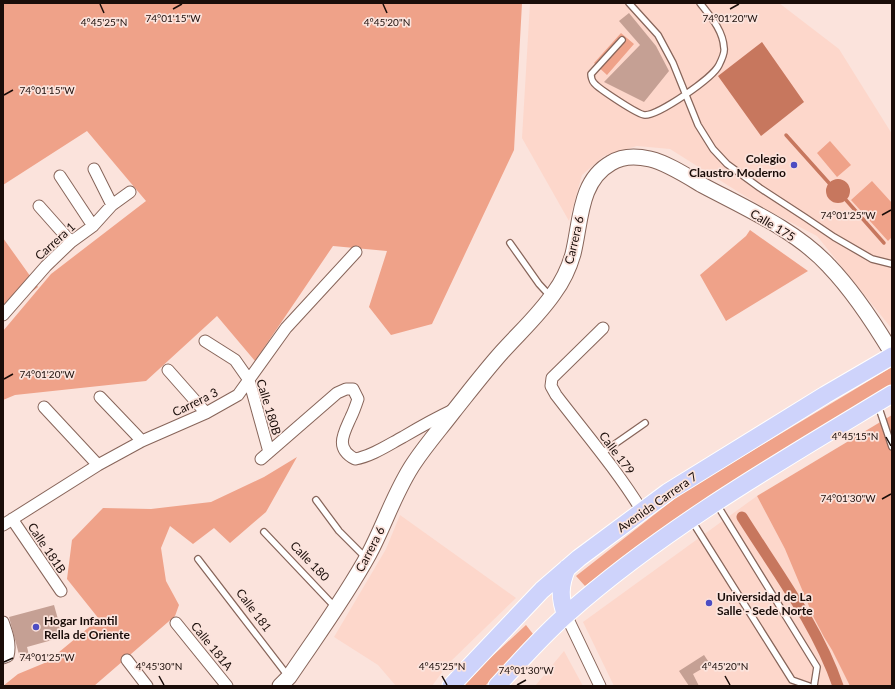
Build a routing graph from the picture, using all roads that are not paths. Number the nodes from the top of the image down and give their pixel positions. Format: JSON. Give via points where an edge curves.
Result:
{"nodes":[{"id":1,"x":629,"y":3,"type":"edge"},
{"id":2,"x":700,"y":3,"type":"edge"},
{"id":3,"x":622,"y":40,"type":"dead end"},
{"id":4,"x":686,"y":95,"type":"junction"},
{"id":5,"x":613,"y":162,"type":"joint"},
{"id":6,"x":94,"y":169,"type":"dead end"},
{"id":7,"x":60,"y":176,"type":"dead end"},
{"id":8,"x":130,"y":192,"type":"dead end"},
{"id":9,"x":112,"y":205,"type":"junction"},
{"id":10,"x":39,"y":206,"type":"dead end"},
{"id":11,"x":93,"y":226,"type":"junction"},
{"id":12,"x":71,"y":242,"type":"junction"},
{"id":13,"x":510,"y":243,"type":"dead end"},
{"id":14,"x":356,"y":252,"type":"dead end"},
{"id":15,"x":892,"y":264,"type":"edge"},
{"id":16,"x":551,"y":297,"type":"junction"},
{"id":17,"x":3,"y":315,"type":"edge"},
{"id":18,"x":603,"y":328,"type":"dead end"},
{"id":19,"x":205,"y":341,"type":"dead end"},
{"id":20,"x":892,"y":355,"type":"edge"},
{"id":21,"x":168,"y":370,"type":"dead end"},
{"id":22,"x":249,"y":380,"type":"junction"},
{"id":23,"x":892,"y":394,"type":"edge"},
{"id":24,"x":100,"y":397,"type":"dead end"},
{"id":25,"x":877,"y":403,"type":"junction"},
{"id":26,"x":44,"y":407,"type":"dead end"},
{"id":27,"x":455,"y":409,"type":"junction"},
{"id":28,"x":206,"y":414,"type":"junction"},
{"id":29,"x":645,"y":423,"type":"dead end"},
{"id":30,"x":142,"y":441,"type":"junction"},
{"id":31,"x":892,"y":447,"type":"edge"},
{"id":32,"x":602,"y":453,"type":"junction"},
{"id":33,"x":355,"y":459,"type":"joint"},
{"id":34,"x":98,"y":465,"type":"junction"},
{"id":35,"x":316,"y":500,"type":"dead end"},
{"id":36,"x":715,"y":502,"type":"junction"},
{"id":37,"x":642,"y":511,"type":"junction"},
{"id":38,"x":691,"y":519,"type":"junction"},
{"id":39,"x":7,"y":522,"type":"edge"},
{"id":40,"x":264,"y":532,"type":"dead end"},
{"id":41,"x":366,"y":558,"type":"junction"},
{"id":42,"x":198,"y":559,"type":"dead end"},
{"id":43,"x":567,"y":568,"type":"junction"},
{"id":44,"x":61,"y":591,"type":"dead end"},
{"id":45,"x":337,"y":608,"type":"junction"},
{"id":46,"x":566,"y":615,"type":"junction"},
{"id":47,"x":3,"y":622,"type":"edge"},
{"id":48,"x":176,"y":623,"type":"dead end"},
{"id":49,"x":5,"y":657,"type":"edge"},
{"id":50,"x":127,"y":660,"type":"dead end"},
{"id":51,"x":285,"y":682,"type":"edge"},
{"id":52,"x":148,"y":686,"type":"edge"},
{"id":53,"x":227,"y":686,"type":"edge"},
{"id":54,"x":451,"y":686,"type":"edge"},
{"id":55,"x":497,"y":686,"type":"edge"},
{"id":56,"x":600,"y":686,"type":"edge"},
{"id":57,"x":809,"y":686,"type":"edge"},
{"id":58,"x":814,"y":686,"type":"edge"}],
"edges":[{"from":1,"to":4,"type":"lane","via":[[658,35]]},
{"from":2,"to":4,"type":"lane","via":[[720,32],[724,48],[719,66]]},
{"from":3,"to":4,"type":"lane","via":[[591,74],[594,83],[634,111],[645,115],[656,112]]},
{"from":4,"to":15,"type":"lane","via":[[698,125],[713,149],[727,164],[834,237],[872,259]]},
{"from":5,"to":16,"type":"street","name":"Carrera 6","via":[[592,180],[586,194],[566,273]]},
{"from":5,"to":20,"type":"street","name":"Calle 175","via":[[626,158],[651,159],[683,174],[793,236],[813,250],[830,267],[877,328]]},
{"from":6,"to":9,"type":"street"},
{"from":7,"to":11,"type":"street"},
{"from":8,"to":9,"type":"street","name":"Carrera 1"},
{"from":9,"to":11,"type":"street","name":"Carrera 1"},
{"from":10,"to":12,"type":"street"},
{"from":11,"to":12,"type":"street","name":"Carrera 1"},
{"from":12,"to":17,"type":"street","name":"Carrera 1"},
{"from":13,"to":16,"type":"lane"},
{"from":14,"to":22,"type":"street","name":"Carrera 3","via":[[286,328]]},
{"from":16,"to":27,"type":"street","name":"Carrera 6"},
{"from":18,"to":32,"type":"street","name":"Calle 179","via":[[552,378],[551,386],[569,413]]},
{"from":19,"to":22,"type":"street","name":"Calle 180B","via":[[235,360]]},
{"from":20,"to":37,"type":"main road","name":"Avenida Carrera 7","via":[[695,474]]},
{"from":21,"to":28,"type":"street"},
{"from":22,"to":28,"type":"street","name":"Carrera 3","via":[[238,395]]},
{"from":22,"to":33,"type":"street","name":"Calle 180B","via":[[265,455],[337,393],[353,389],[358,399],[342,441],[346,453]]},
{"from":23,"to":25,"type":"main road"},
{"from":24,"to":30,"type":"street"},
{"from":25,"to":31,"type":"lane"},
{"from":25,"to":36,"type":"main road"},
{"from":26,"to":34,"type":"street"},
{"from":27,"to":33,"type":"street","name":"Carrera 6","via":[[390,444]]},
{"from":27,"to":41,"type":"street","name":"Carrera 6","via":[[405,476]]},
{"from":28,"to":30,"type":"street","name":"Carrera 3"},
{"from":29,"to":32,"type":"lane"},
{"from":30,"to":34,"type":"street","name":"Carrera 3"},
{"from":32,"to":37,"type":"street","name":"Calle 179"},
{"from":34,"to":39,"type":"street","name":"Carrera 3"},
{"from":35,"to":41,"type":"lane","via":[[339,531]]},
{"from":36,"to":38,"type":"main road"},
{"from":36,"to":58,"type":"lane","via":[[817,667]]},
{"from":37,"to":43,"type":"main road","name":"Avenida Carrera 7"},
{"from":38,"to":46,"type":"main road"},
{"from":38,"to":57,"type":"lane","via":[[792,680]]},
{"from":39,"to":44,"type":"street","name":"Calle 181B"},
{"from":40,"to":45,"type":"lane","name":"Calle 180"},
{"from":41,"to":45,"type":"street","name":"Carrera 6"},
{"from":42,"to":51,"type":"lane","name":"Calle 181"},
{"from":43,"to":46,"type":"main road","via":[[560,591]]},
{"from":43,"to":54,"type":"main road","name":"Avenida Carrera 7","via":[[538,594]]},
{"from":45,"to":51,"type":"street","name":"Carrera 6"},
{"from":46,"to":55,"type":"main road"},
{"from":46,"to":56,"type":"street"},
{"from":47,"to":49,"type":"street","via":[[10,648]]},
{"from":48,"to":53,"type":"street","name":"Calle 181A"},
{"from":50,"to":52,"type":"street"}]}
